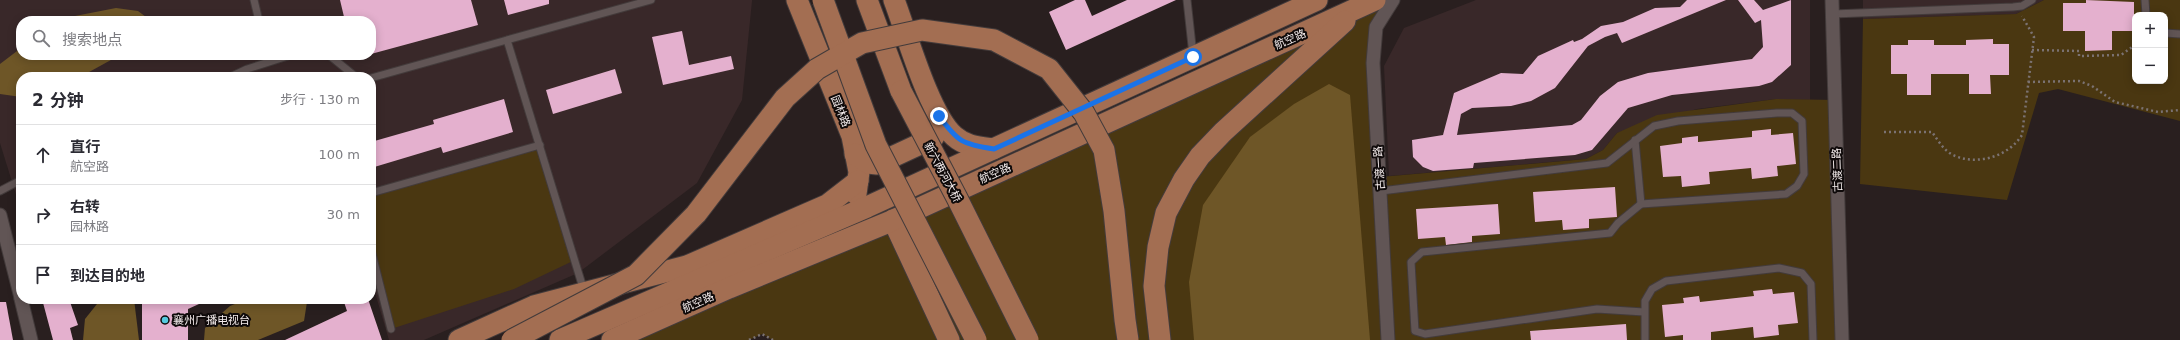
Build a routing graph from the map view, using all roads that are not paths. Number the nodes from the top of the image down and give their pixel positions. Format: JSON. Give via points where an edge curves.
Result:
{"nodes":[{"id":1,"x":254,"y":0,"type":"edge"},
{"id":2,"x":651,"y":0,"type":"edge"},
{"id":3,"x":797,"y":0,"type":"edge"},
{"id":4,"x":823,"y":0,"type":"edge"},
{"id":5,"x":867,"y":0,"type":"edge"},
{"id":6,"x":1187,"y":0,"type":"edge"},
{"id":7,"x":1317,"y":0,"type":"edge"},
{"id":8,"x":1392,"y":0,"type":"edge"},
{"id":9,"x":1832,"y":0,"type":"edge"},
{"id":10,"x":2032,"y":0,"type":"edge"},
{"id":11,"x":2145,"y":0,"type":"edge"},
{"id":12,"x":1369,"y":3,"type":"edge"},
{"id":13,"x":898,"y":6,"type":"edge"},
{"id":14,"x":2146,"y":12,"type":"edge"},
{"id":15,"x":1833,"y":14,"type":"junction"},
{"id":16,"x":258,"y":16,"type":"edge"},
{"id":17,"x":2168,"y":33,"type":"edge"},
{"id":18,"x":2180,"y":34,"type":"edge"},
{"id":19,"x":507,"y":40,"type":"junction"},
{"id":20,"x":1193,"y":57,"type":"junction"},
{"id":21,"x":264,"y":60,"type":"edge"},
{"id":22,"x":335,"y":60,"type":"edge"},
{"id":23,"x":241,"y":72,"type":"edge"},
{"id":24,"x":350,"y":72,"type":"edge"},
{"id":25,"x":376,"y":77,"type":"edge"},
{"id":26,"x":939,"y":116,"type":"junction"},
{"id":27,"x":1635,"y":140,"type":"junction"},
{"id":28,"x":540,"y":146,"type":"junction"},
{"id":29,"x":994,"y":149,"type":"junction"},
{"id":30,"x":855,"y":154,"type":"junction"},
{"id":31,"x":858,"y":181,"type":"junction"},
{"id":32,"x":16,"y":183,"type":"edge"},
{"id":33,"x":0,"y":191,"type":"edge"},
{"id":34,"x":1381,"y":191,"type":"junction"},
{"id":35,"x":376,"y":192,"type":"edge"},
{"id":36,"x":1641,"y":204,"type":"junction"},
{"id":37,"x":0,"y":215,"type":"edge"},
{"id":38,"x":838,"y":220,"type":"junction"},
{"id":39,"x":893,"y":220,"type":"junction"},
{"id":40,"x":4,"y":249,"type":"edge"},
{"id":41,"x":376,"y":270,"type":"edge"},
{"id":42,"x":16,"y":284,"type":"edge"},
{"id":43,"x":585,"y":293,"type":"junction"},
{"id":44,"x":22,"y":304,"type":"edge"},
{"id":45,"x":1644,"y":312,"type":"junction"},
{"id":46,"x":391,"y":329,"type":"dead end"},
{"id":47,"x":31,"y":340,"type":"edge"},
{"id":48,"x":459,"y":340,"type":"edge"},
{"id":49,"x":512,"y":340,"type":"edge"},
{"id":50,"x":560,"y":340,"type":"edge"},
{"id":51,"x":612,"y":340,"type":"edge"},
{"id":52,"x":948,"y":340,"type":"edge"},
{"id":53,"x":976,"y":340,"type":"edge"},
{"id":54,"x":1028,"y":340,"type":"edge"},
{"id":55,"x":1128,"y":340,"type":"edge"},
{"id":56,"x":1160,"y":340,"type":"edge"},
{"id":57,"x":1388,"y":340,"type":"edge"},
{"id":58,"x":1645,"y":340,"type":"edge"},
{"id":59,"x":1813,"y":340,"type":"edge"},
{"id":60,"x":1842,"y":340,"type":"edge"}],
"edges":[{"from":1,"to":16,"type":"lane"},
{"from":2,"to":19,"type":"lane"},
{"from":3,"to":30,"type":"main road","name":"园林路","via":[[852,136]]},
{"from":4,"to":53,"type":"main road","bridge":true,"via":[[876,145]]},
{"from":5,"to":54,"type":"main road","name":"新六两河大桥","bridge":true,"via":[[901,91]]},
{"from":6,"to":20,"type":"lane"},
{"from":7,"to":20,"type":"main road","name":"航空路"},
{"from":8,"to":34,"type":"street","name":"古渡一路","via":[[1376,27],[1373,63]]},
{"from":9,"to":15,"type":"street","name":"古渡二路"},
{"from":10,"to":15,"type":"lane","via":[[2017,7]]},
{"from":11,"to":14,"type":"lane"},
{"from":12,"to":39,"type":"main road","name":"航空路"},
{"from":12,"to":56,"type":"main road","via":[[1223,132],[1200,156],[1184,179],[1166,213],[1158,247],[1154,286]]},
{"from":13,"to":26,"type":"main road"},
{"from":15,"to":60,"type":"street","name":"古渡二路"},
{"from":17,"to":18,"type":"lane"},
{"from":19,"to":25,"type":"lane"},
{"from":19,"to":28,"type":"lane"},
{"from":20,"to":29,"type":"main road","name":"航空路"},
{"from":21,"to":23,"type":"lane"},
{"from":22,"to":24,"type":"lane"},
{"from":26,"to":29,"type":"main road","via":[[954,136],[969,146]]},
{"from":26,"to":30,"type":"main road","via":[[938,129],[933,138],[877,164],[868,163]]},
{"from":27,"to":34,"type":"lane","via":[[1608,163]]},
{"from":27,"to":36,"type":"lane"},
{"from":27,"to":36,"type":"lane","via":[[1654,126],[1678,121],[1777,112],[1792,113],[1802,122],[1804,174],[1797,186],[1786,194]]},
{"from":28,"to":35,"type":"lane"},
{"from":28,"to":43,"type":"lane"},
{"from":29,"to":38,"type":"main road","name":"航空路"},
{"from":30,"to":31,"type":"main road","name":"园林路"},
{"from":31,"to":38,"type":"main road","name":"园林路","via":[[855,203]]},
{"from":31,"to":43,"type":"main road","via":[[827,205],[687,266]]},
{"from":32,"to":33,"type":"lane"},
{"from":34,"to":57,"type":"street","name":"古渡一路"},
{"from":36,"to":45,"type":"lane","via":[[1610,233],[1422,252],[1411,262],[1415,332],[1425,334],[1597,309]]},
{"from":37,"to":40,"type":"street"},
{"from":38,"to":50,"type":"main road","name":"航空路"},
{"from":39,"to":51,"type":"main road","name":"航空路"},
{"from":39,"to":52,"type":"main road"},
{"from":40,"to":42,"type":"street"},
{"from":41,"to":46,"type":"lane"},
{"from":43,"to":48,"type":"main road","via":[[534,306]]},
{"from":44,"to":47,"type":"street"},
{"from":45,"to":58,"type":"lane"},
{"from":45,"to":59,"type":"lane","via":[[1645,301],[1652,288],[1666,281],[1779,268],[1802,272],[1812,284]]},
{"from":49,"to":55,"type":"main road","bridge":true,"via":[[636,274],[696,214],[785,98],[817,69],[862,43],[922,30],[994,40],[1049,69],[1084,112],[1104,150],[1114,211]]}]}
